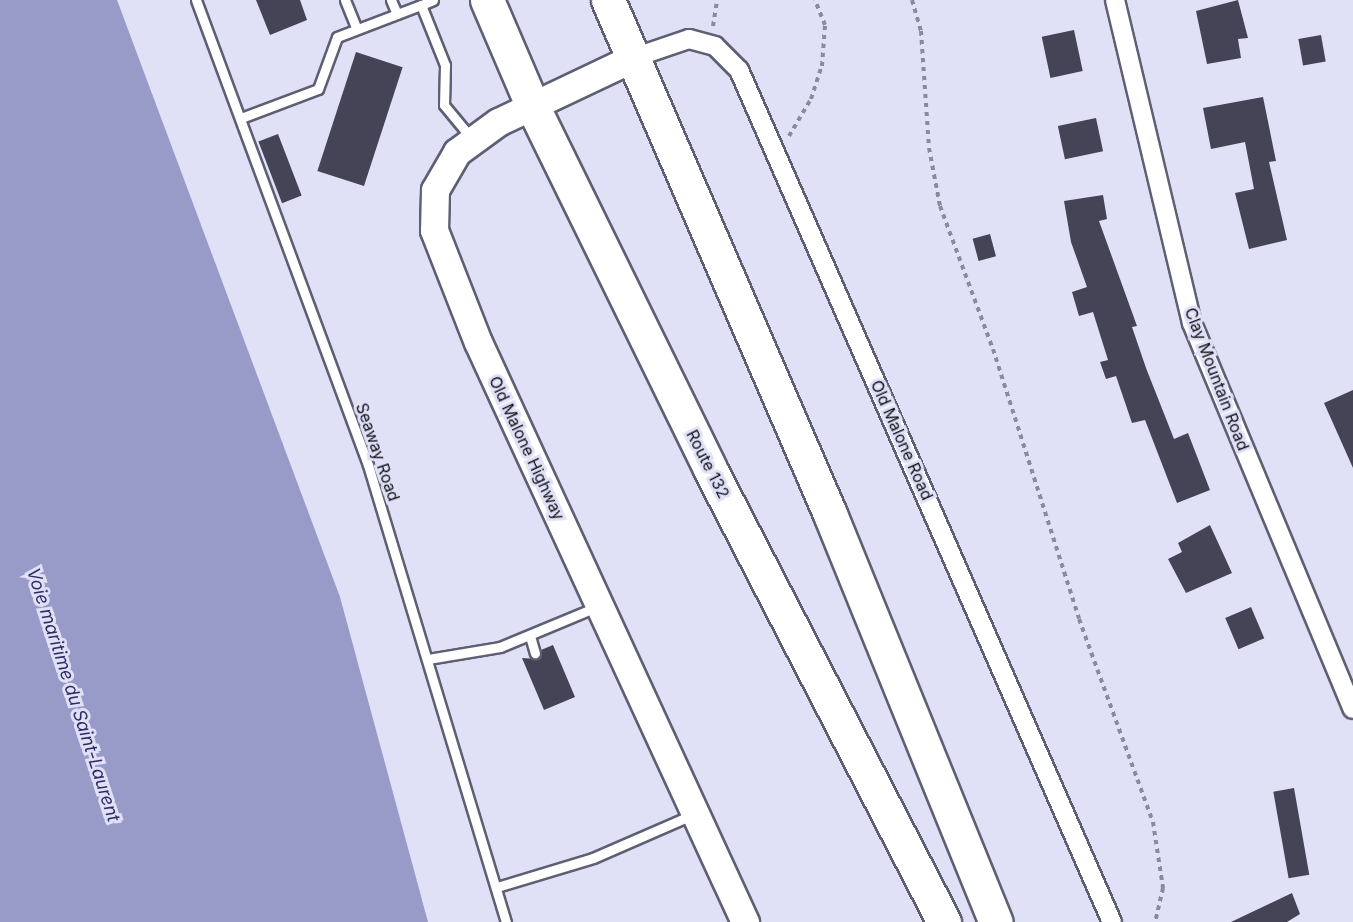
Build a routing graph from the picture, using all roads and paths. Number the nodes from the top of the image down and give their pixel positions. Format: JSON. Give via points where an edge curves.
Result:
{"nodes":[{"id":1,"x":196,"y":0,"type":"edge"},
{"id":2,"x":345,"y":0,"type":"edge"},
{"id":3,"x":391,"y":0,"type":"edge"},
{"id":4,"x":433,"y":0,"type":"edge"},
{"id":5,"x":488,"y":0,"type":"edge"},
{"id":6,"x":608,"y":0,"type":"edge"},
{"id":7,"x":815,"y":0,"type":"edge"},
{"id":8,"x":912,"y":0,"type":"edge"},
{"id":9,"x":1115,"y":0,"type":"edge"},
{"id":10,"x":421,"y":5,"type":"junction"},
{"id":11,"x":397,"y":14,"type":"junction"},
{"id":12,"x":357,"y":29,"type":"junction"},
{"id":13,"x":633,"y":58,"type":"junction"},
{"id":14,"x":532,"y":105,"type":"junction"},
{"id":15,"x":241,"y":118,"type":"junction"},
{"id":16,"x":789,"y":136,"type":"dead end"},
{"id":17,"x":472,"y":139,"type":"junction"},
{"id":18,"x":600,"y":605,"type":"junction"},
{"id":19,"x":530,"y":636,"type":"junction"},
{"id":20,"x":536,"y":653,"type":"dead end"},
{"id":21,"x":428,"y":658,"type":"junction"},
{"id":22,"x":1353,"y":709,"type":"edge"},
{"id":23,"x":696,"y":813,"type":"junction"},
{"id":24,"x":497,"y":887,"type":"junction"},
{"id":25,"x":506,"y":922,"type":"edge"},
{"id":26,"x":745,"y":922,"type":"edge"},
{"id":27,"x":944,"y":922,"type":"edge"},
{"id":28,"x":996,"y":922,"type":"edge"},
{"id":29,"x":1112,"y":922,"type":"edge"},
{"id":30,"x":1155,"y":922,"type":"edge"}],
"edges":[{"from":1,"to":15,"type":"lane","name":"Seaway Road"},
{"from":2,"to":12,"type":"lane"},
{"from":3,"to":11,"type":"lane"},
{"from":4,"to":10,"type":"lane"},
{"from":5,"to":14,"type":"highway","name":"Route 132"},
{"from":6,"to":13,"type":"highway"},
{"from":7,"to":16,"type":"path","via":[[825,25],[822,66],[811,99]]},
{"from":8,"to":30,"type":"path","via":[[921,31],[929,148],[940,206],[997,360],[1079,619],[1153,822],[1163,888]]},
{"from":9,"to":22,"type":"street","name":"Clay Mountain Road","via":[[1192,323]]},
{"from":10,"to":11,"type":"lane"},
{"from":10,"to":17,"type":"lane","via":[[445,65],[444,105]]},
{"from":11,"to":12,"type":"lane"},
{"from":12,"to":15,"type":"lane","via":[[337,37],[318,89]]},
{"from":13,"to":14,"type":"street","name":"Old Malone Highway"},
{"from":13,"to":28,"type":"highway","via":[[830,514]]},
{"from":13,"to":29,"type":"street","name":"Old Malone Road","via":[[668,43],[698,40],[724,52],[739,70]]},
{"from":14,"to":17,"type":"street","name":"Old Malone Highway"},
{"from":14,"to":27,"type":"highway","name":"Route 132","via":[[710,469]]},
{"from":15,"to":21,"type":"lane","name":"Seaway Road","via":[[368,465]]},
{"from":17,"to":18,"type":"street","name":"Old Malone Highway","via":[[439,179],[432,211],[434,230],[465,312]]},
{"from":18,"to":19,"type":"lane"},
{"from":18,"to":23,"type":"street","name":"Old Malone Highway"},
{"from":19,"to":20,"type":"lane"},
{"from":19,"to":21,"type":"lane","via":[[500,647]]},
{"from":21,"to":24,"type":"lane","name":"Seaway Road"},
{"from":23,"to":24,"type":"lane","via":[[593,858]]},
{"from":23,"to":26,"type":"street","name":"Old Malone Highway"},
{"from":24,"to":25,"type":"lane","name":"Seaway Road"}]}
